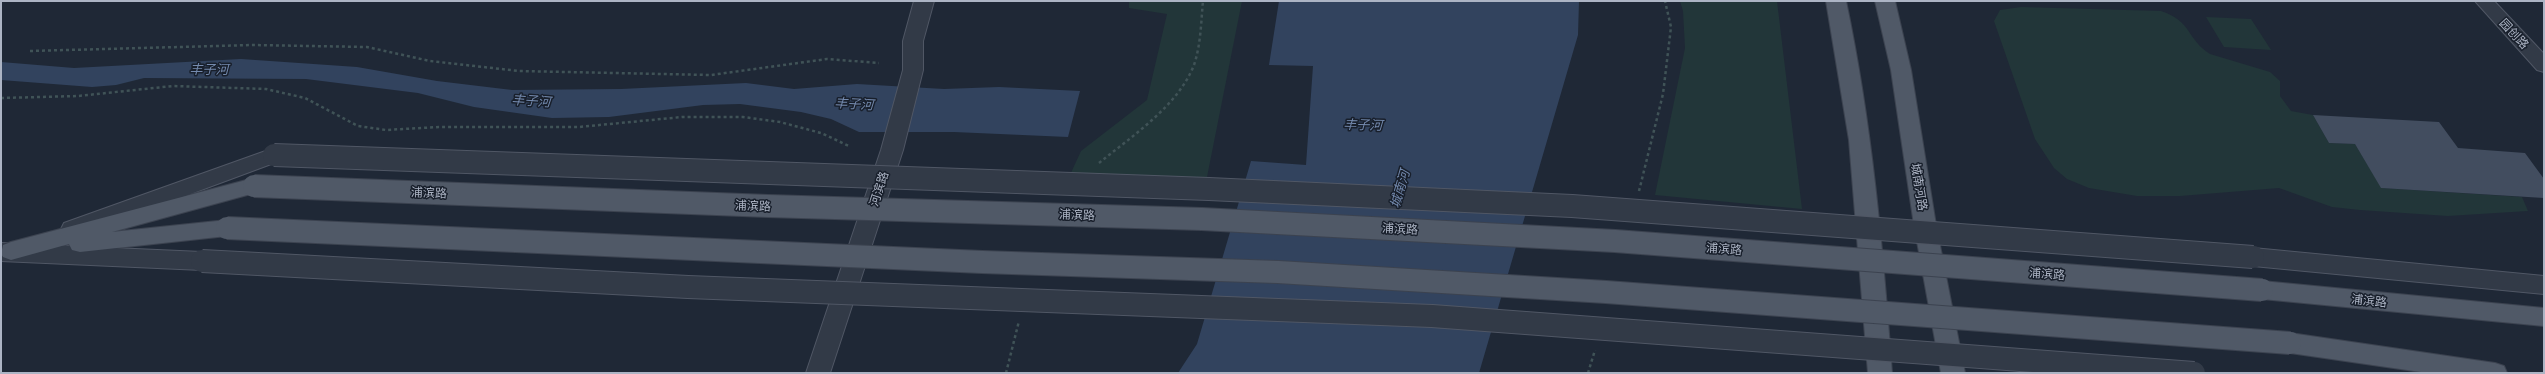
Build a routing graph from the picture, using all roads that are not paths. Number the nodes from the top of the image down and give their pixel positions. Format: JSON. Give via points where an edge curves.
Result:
{"nodes":[{"id":1,"x":924,"y":1,"type":"edge"},
{"id":2,"x":1836,"y":1,"type":"edge"},
{"id":3,"x":1885,"y":1,"type":"edge"},
{"id":4,"x":2484,"y":1,"type":"edge"},
{"id":5,"x":2544,"y":66,"type":"edge"},
{"id":6,"x":6,"y":252,"type":"edge"},
{"id":7,"x":2544,"y":285,"type":"edge"},
{"id":8,"x":2262,"y":290,"type":"junction"},
{"id":9,"x":2544,"y":304,"type":"edge"},
{"id":10,"x":2544,"y":318,"type":"edge"},
{"id":11,"x":818,"y":373,"type":"edge"},
{"id":12,"x":1880,"y":373,"type":"edge"},
{"id":13,"x":1953,"y":373,"type":"edge"},
{"id":14,"x":2194,"y":373,"type":"edge"},
{"id":15,"x":2495,"y":373,"type":"edge"}],
"edges":[{"from":1,"to":11,"type":"street","name":"河滨路","via":[[913,41],[913,70],[892,150]]},
{"from":2,"to":12,"type":"main road","via":[[1855,108],[1868,217]]},
{"from":3,"to":13,"type":"main road","name":"城南河路","via":[[1901,70],[1925,225]]},
{"from":4,"to":5,"type":"street","name":"园创路"},
{"from":6,"to":7,"type":"street","bridge":true,"via":[[274,156],[1209,189],[1572,206],[2253,257]]},
{"from":6,"to":8,"type":"main road","name":"浦滨路","bridge":true,"via":[[254,186],[1218,220],[1615,241]]},
{"from":6,"to":14,"type":"street","bridge":true,"via":[[688,287],[1432,316]]},
{"from":6,"to":15,"type":"main road","bridge":true,"via":[[227,228],[982,262],[1278,272],[1606,292],[2290,343]]},
{"from":8,"to":9,"type":"main road"},
{"from":8,"to":10,"type":"main road","name":"浦滨路"}]}
